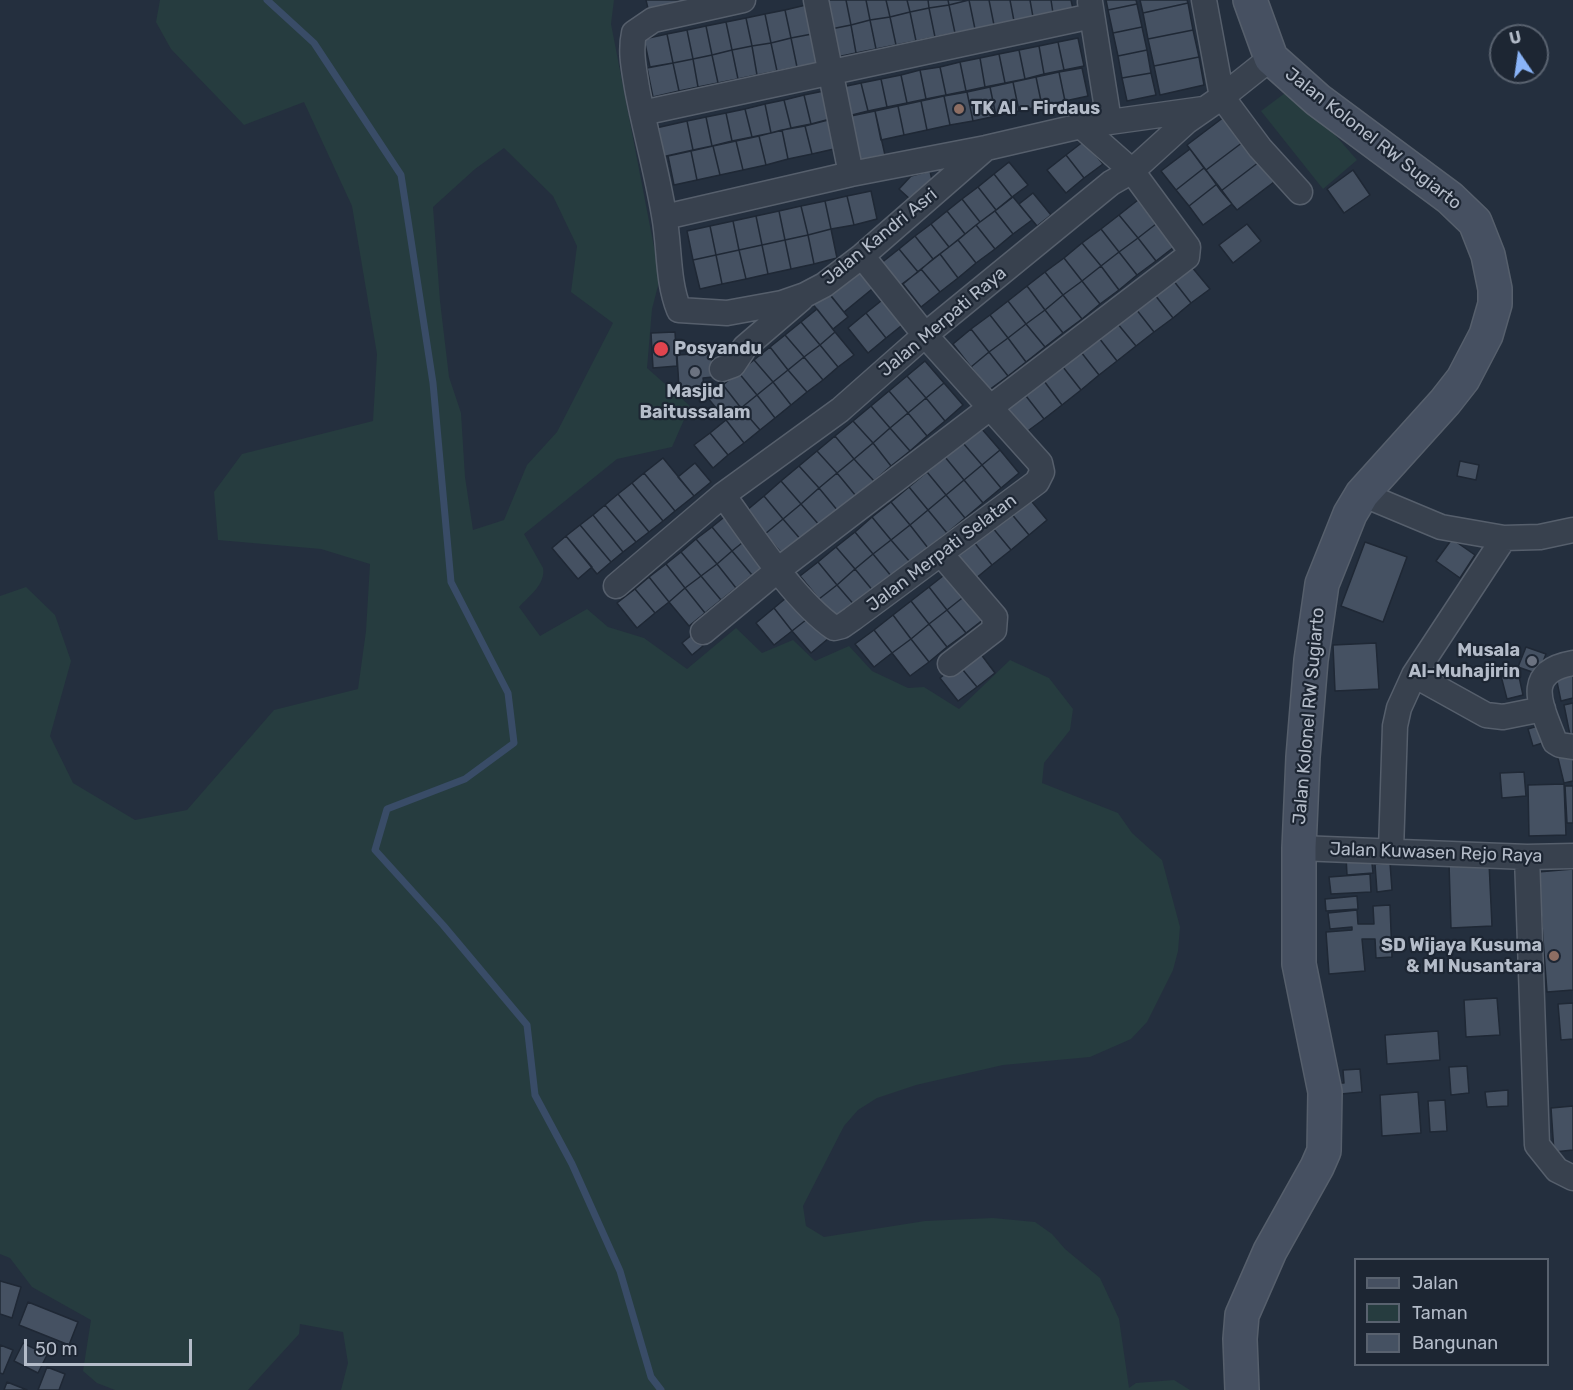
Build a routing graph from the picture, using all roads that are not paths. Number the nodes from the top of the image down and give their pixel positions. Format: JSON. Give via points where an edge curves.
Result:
{"nodes":[{"id":1,"x":743,"y":0,"type":"edge"},
{"id":2,"x":816,"y":0,"type":"edge"},
{"id":3,"x":1204,"y":0,"type":"edge"},
{"id":4,"x":1250,"y":0,"type":"edge"},
{"id":5,"x":1091,"y":8,"type":"edge"},
{"id":6,"x":1271,"y":58,"type":"junction"},
{"id":7,"x":831,"y":71,"type":"junction"},
{"id":8,"x":1212,"y":103,"type":"junction"},
{"id":9,"x":642,"y":113,"type":"junction"},
{"id":10,"x":1109,"y":121,"type":"junction"},
{"id":11,"x":1081,"y":126,"type":"junction"},
{"id":12,"x":986,"y":148,"type":"junction"},
{"id":13,"x":1132,"y":171,"type":"junction"},
{"id":14,"x":851,"y":174,"type":"junction"},
{"id":15,"x":1300,"y":192,"type":"dead end"},
{"id":16,"x":665,"y":217,"type":"junction"},
{"id":17,"x":862,"y":256,"type":"junction"},
{"id":18,"x":805,"y":295,"type":"junction"},
{"id":19,"x":925,"y":335,"type":"junction"},
{"id":20,"x":722,"y":369,"type":"dead end"},
{"id":21,"x":990,"y":408,"type":"junction"},
{"id":22,"x":1362,"y":494,"type":"junction"},
{"id":23,"x":723,"y":495,"type":"junction"},
{"id":24,"x":1573,"y":530,"type":"edge"},
{"id":25,"x":1504,"y":538,"type":"junction"},
{"id":26,"x":941,"y":554,"type":"junction"},
{"id":27,"x":778,"y":570,"type":"junction"},
{"id":28,"x":616,"y":586,"type":"dead end"},
{"id":29,"x":703,"y":632,"type":"dead end"},
{"id":30,"x":1573,"y":663,"type":"edge"},
{"id":31,"x":950,"y":664,"type":"dead end"},
{"id":32,"x":1414,"y":675,"type":"junction"},
{"id":33,"x":1543,"y":709,"type":"junction"},
{"id":34,"x":1573,"y":747,"type":"edge"},
{"id":35,"x":1299,"y":848,"type":"junction"},
{"id":36,"x":1390,"y":851,"type":"junction"},
{"id":37,"x":1573,"y":856,"type":"edge"},
{"id":38,"x":1527,"y":857,"type":"junction"},
{"id":39,"x":1573,"y":1178,"type":"edge"},
{"id":40,"x":1242,"y":1390,"type":"edge"}],
"edges":[{"from":1,"to":9,"type":"street","name":"Jalan Kandri Asri","via":[[653,20],[634,33],[631,49]]},
{"from":2,"to":7,"type":"street"},
{"from":3,"to":8,"type":"street"},
{"from":4,"to":6,"type":"main road","name":"Jalan Kolonel RW Sugiarto"},
{"from":5,"to":7,"type":"street"},
{"from":5,"to":10,"type":"street"},
{"from":6,"to":8,"type":"street","name":"Jalan Merpati Raya"},
{"from":6,"to":22,"type":"main road","name":"Jalan Kolonel RW Sugiarto","via":[[1348,124],[1450,198],[1475,222],[1488,255],[1495,304],[1486,335],[1463,379]]},
{"from":7,"to":9,"type":"street"},
{"from":7,"to":14,"type":"street"},
{"from":8,"to":10,"type":"street","name":"Jalan Kandri Asri"},
{"from":8,"to":13,"type":"street","name":"Jalan Merpati Raya"},
{"from":8,"to":15,"type":"street"},
{"from":9,"to":16,"type":"street","name":"Jalan Kandri Asri"},
{"from":10,"to":11,"type":"street","name":"Jalan Kandri Asri"},
{"from":11,"to":12,"type":"street","name":"Jalan Kandri Asri"},
{"from":11,"to":13,"type":"street"},
{"from":12,"to":14,"type":"street","name":"Jalan Kandri Asri"},
{"from":12,"to":17,"type":"street","name":"Jalan Kandri Asri"},
{"from":13,"to":19,"type":"street","name":"Jalan Merpati Raya","via":[[1111,183]]},
{"from":13,"to":21,"type":"street","via":[[1188,247],[1187,257]]},
{"from":14,"to":16,"type":"street","name":"Jalan Kandri Asri"},
{"from":16,"to":18,"type":"street","name":"Jalan Kandri Asri","via":[[670,274],[679,310],[727,313]]},
{"from":17,"to":18,"type":"street","name":"Jalan Kandri Asri"},
{"from":17,"to":19,"type":"street","name":"Jalan Merpati Selatan"},
{"from":18,"to":20,"type":"street","via":[[745,347],[733,365]]},
{"from":19,"to":21,"type":"street","name":"Jalan Merpati Selatan"},
{"from":19,"to":23,"type":"street","name":"Jalan Merpati Raya","via":[[840,410]]},
{"from":21,"to":26,"type":"street","name":"Jalan Merpati Selatan","via":[[1040,463],[1041,476]]},
{"from":21,"to":27,"type":"street"},
{"from":22,"to":25,"type":"street","via":[[1441,527]]},
{"from":22,"to":35,"type":"main road","name":"Jalan Kolonel RW Sugiarto","via":[[1322,584],[1308,692]]},
{"from":23,"to":27,"type":"street","name":"Jalan Merpati Selatan"},
{"from":23,"to":28,"type":"street","name":"Jalan Merpati Raya"},
{"from":24,"to":25,"type":"street","via":[[1540,537]]},
{"from":25,"to":32,"type":"street"},
{"from":26,"to":27,"type":"street","name":"Jalan Merpati Selatan","via":[[847,623],[834,628],[820,618]]},
{"from":26,"to":31,"type":"street","via":[[995,617],[994,630]]},
{"from":27,"to":29,"type":"street"},
{"from":30,"to":33,"type":"street","via":[[1556,666],[1542,677],[1539,692]]},
{"from":32,"to":33,"type":"street","via":[[1486,715],[1503,717]]},
{"from":32,"to":36,"type":"street","via":[[1395,726]]},
{"from":33,"to":34,"type":"street","via":[[1555,742]]},
{"from":35,"to":36,"type":"street","name":"Jalan Kuwasen Rejo Raya"},
{"from":35,"to":40,"type":"main road","name":"Jalan Kolonel RW Sugiarto","via":[[1299,964],[1325,1092],[1324,1151],[1270,1251],[1242,1316]]},
{"from":36,"to":38,"type":"street","name":"Jalan Kuwasen Rejo Raya"},
{"from":37,"to":38,"type":"street","name":"Jalan Kuwasen Rejo Raya"},
{"from":38,"to":39,"type":"street","via":[[1537,1145],[1557,1170]]}]}
